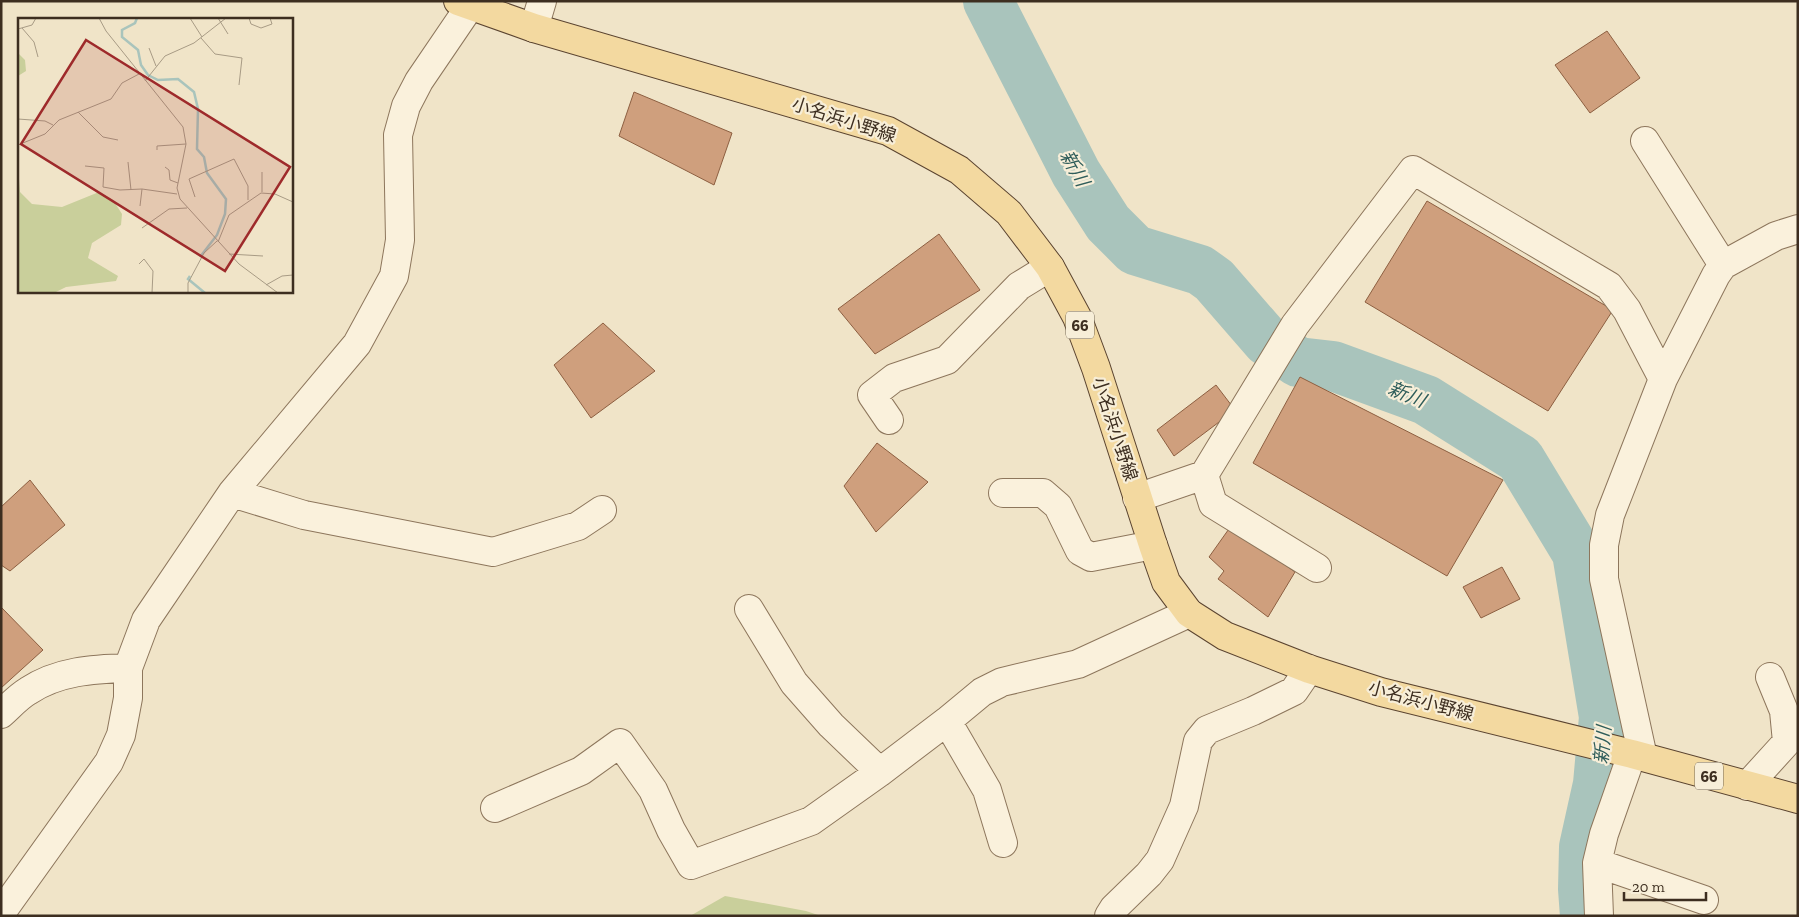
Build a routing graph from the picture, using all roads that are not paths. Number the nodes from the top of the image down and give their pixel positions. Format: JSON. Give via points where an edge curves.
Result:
{"nodes":[{"id":1,"x":464,"y":3,"type":"edge"},
{"id":2,"x":538,"y":12,"type":"edge"},
{"id":3,"x":1645,"y":141,"type":"dead end"},
{"id":4,"x":1798,"y":229,"type":"edge"},
{"id":5,"x":1724,"y":265,"type":"junction"},
{"id":6,"x":1050,"y":267,"type":"junction"},
{"id":7,"x":1663,"y":378,"type":"junction"},
{"id":8,"x":889,"y":420,"type":"dead end"},
{"id":9,"x":1204,"y":475,"type":"junction"},
{"id":10,"x":232,"y":493,"type":"junction"},
{"id":11,"x":1003,"y":493,"type":"dead end"},
{"id":12,"x":1137,"y":498,"type":"junction"},
{"id":13,"x":602,"y":510,"type":"dead end"},
{"id":14,"x":1152,"y":545,"type":"junction"},
{"id":15,"x":1316,"y":568,"type":"dead end"},
{"id":16,"x":749,"y":609,"type":"dead end"},
{"id":17,"x":1189,"y":613,"type":"junction"},
{"id":18,"x":128,"y":668,"type":"junction"},
{"id":19,"x":1309,"y":669,"type":"junction"},
{"id":20,"x":1770,"y":678,"type":"dead end"},
{"id":21,"x":1,"y":714,"type":"edge"},
{"id":22,"x":947,"y":721,"type":"junction"},
{"id":23,"x":1631,"y":754,"type":"junction"},
{"id":24,"x":1798,"y":759,"type":"edge"},
{"id":25,"x":880,"y":772,"type":"junction"},
{"id":26,"x":1754,"y":788,"type":"junction"},
{"id":27,"x":1798,"y":799,"type":"edge"},
{"id":28,"x":495,"y":808,"type":"dead end"},
{"id":29,"x":1003,"y":843,"type":"dead end"},
{"id":30,"x":1598,"y":864,"type":"junction"},
{"id":31,"x":1704,"y":900,"type":"dead end"},
{"id":32,"x":1,"y":913,"type":"edge"},
{"id":33,"x":1109,"y":916,"type":"edge"},
{"id":34,"x":1599,"y":916,"type":"edge"}],
"edges":[{"from":1,"to":2,"type":"main road","name":"小名浜小野線","number":"66"},
{"from":1,"to":10,"type":"street","via":[[406,106],[398,135],[400,240],[394,276],[357,344]]},
{"from":2,"to":6,"type":"main road","name":"小名浜小野線","number":"66","via":[[888,131],[959,170],[1009,213]]},
{"from":3,"to":5,"type":"street"},
{"from":4,"to":5,"type":"street","via":[[1776,236]]},
{"from":5,"to":7,"type":"street"},
{"from":6,"to":8,"type":"street","via":[[1020,286],[947,360],[894,378],[872,395]]},
{"from":6,"to":12,"type":"main road","name":"小名浜小野線","number":"66","via":[[1077,317]]},
{"from":7,"to":9,"type":"street","via":[[1627,310],[1609,286],[1413,170],[1295,325]]},
{"from":7,"to":23,"type":"street","via":[[1610,515],[1604,545],[1604,579]]},
{"from":9,"to":12,"type":"street"},
{"from":9,"to":15,"type":"street","via":[[1214,504]]},
{"from":10,"to":13,"type":"street","via":[[304,515],[493,552],[578,526]]},
{"from":10,"to":18,"type":"street","via":[[146,620]]},
{"from":11,"to":14,"type":"street","via":[[1043,493],[1058,506],[1080,551],[1092,557]]},
{"from":12,"to":14,"type":"main road","name":"小名浜小野線","number":"66"},
{"from":14,"to":17,"type":"main road","name":"小名浜小野線","number":"66","via":[[1166,582]]},
{"from":16,"to":25,"type":"street","via":[[794,683],[831,725]]},
{"from":17,"to":19,"type":"main road","name":"小名浜小野線","number":"66","via":[[1225,636]]},
{"from":17,"to":22,"type":"street","via":[[1078,664],[1002,682],[982,692]]},
{"from":18,"to":21,"type":"street","via":[[91,669],[58,676],[27,691]]},
{"from":18,"to":32,"type":"street","via":[[128,698],[121,735],[109,762]]},
{"from":19,"to":23,"type":"main road","name":"小名浜小野線","number":"66","via":[[1381,692]]},
{"from":19,"to":33,"type":"street","via":[[1294,691],[1206,730],[1198,741],[1184,806],[1160,860]]},
{"from":20,"to":26,"type":"street","via":[[1784,711],[1787,742]]},
{"from":22,"to":25,"type":"street"},
{"from":22,"to":29,"type":"street","via":[[987,790]]},
{"from":23,"to":26,"type":"main road","name":"小名浜小野線","number":"66"},
{"from":23,"to":30,"type":"street","via":[[1604,834]]},
{"from":24,"to":26,"type":"street"},
{"from":25,"to":28,"type":"street","via":[[811,821],[691,865],[653,790],[620,743],[581,771]]},
{"from":26,"to":27,"type":"main road","name":"小名浜小野線","number":"66"},
{"from":30,"to":31,"type":"street"},
{"from":30,"to":34,"type":"street"}]}
